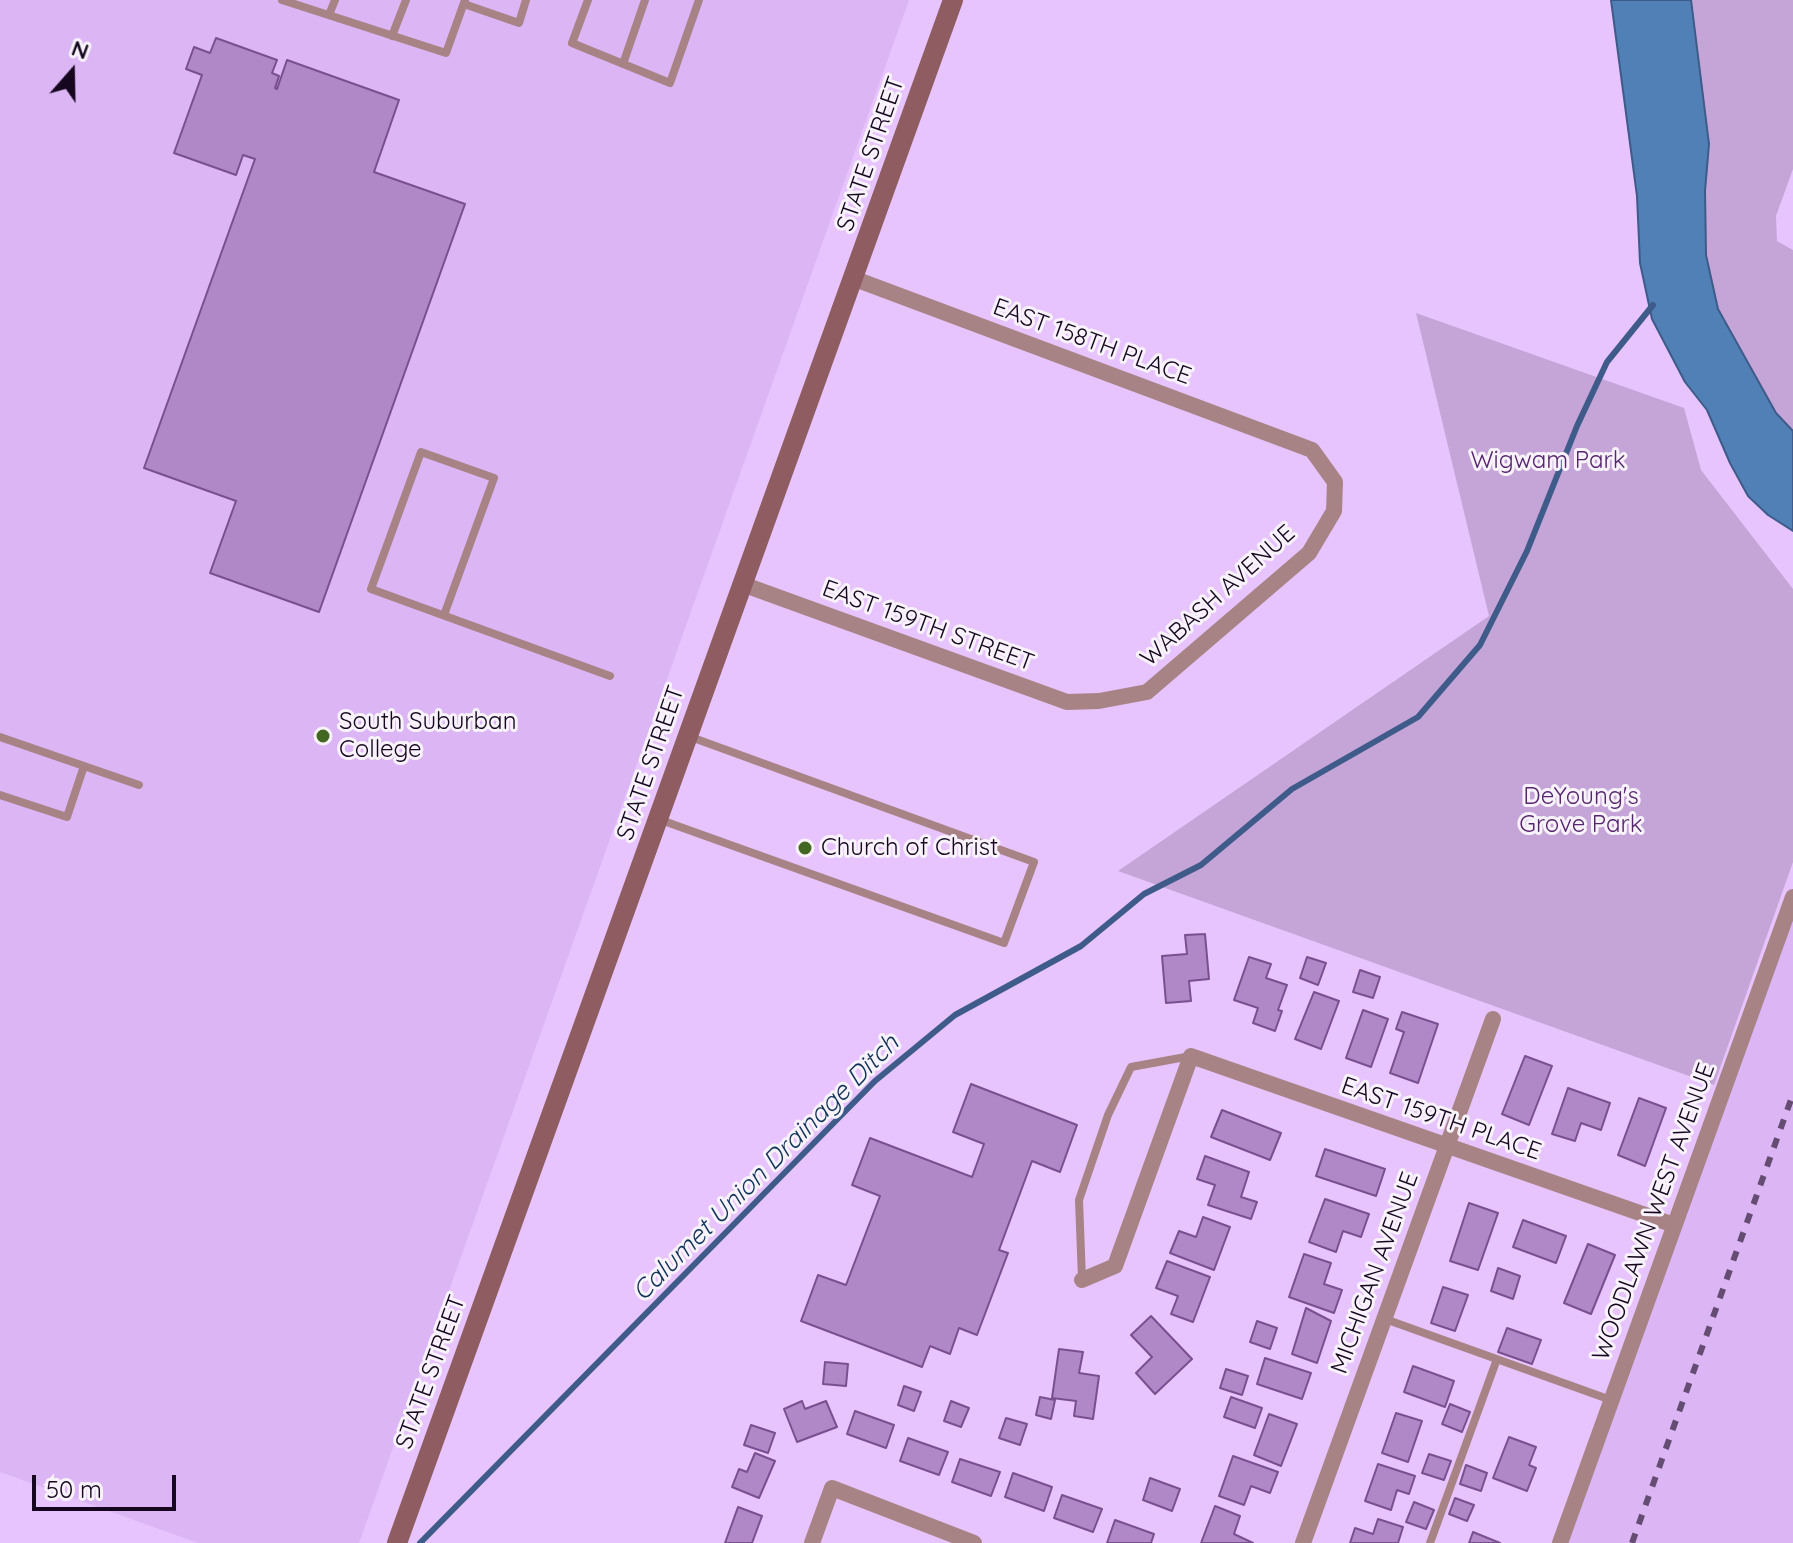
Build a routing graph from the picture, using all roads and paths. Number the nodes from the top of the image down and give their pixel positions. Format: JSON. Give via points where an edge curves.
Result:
{"nodes":[{"id":1,"x":282,"y":0,"type":"edge"},
{"id":2,"x":335,"y":0,"type":"edge"},
{"id":3,"x":406,"y":0,"type":"edge"},
{"id":4,"x":526,"y":0,"type":"edge"},
{"id":5,"x":588,"y":0,"type":"edge"},
{"id":6,"x":645,"y":0,"type":"edge"},
{"id":7,"x":699,"y":0,"type":"edge"},
{"id":8,"x":953,"y":0,"type":"edge"},
{"id":9,"x":464,"y":2,"type":"edge"},
{"id":10,"x":329,"y":15,"type":"junction"},
{"id":11,"x":392,"y":36,"type":"junction"},
{"id":12,"x":623,"y":64,"type":"junction"},
{"id":13,"x":855,"y":279,"type":"junction"},
{"id":14,"x":1312,"y":450,"type":"joint"},
{"id":15,"x":742,"y":584,"type":"junction"},
{"id":16,"x":444,"y":615,"type":"junction"},
{"id":17,"x":610,"y":676,"type":"dead end"},
{"id":18,"x":1099,"y":701,"type":"joint"},
{"id":19,"x":688,"y":736,"type":"junction"},
{"id":20,"x":0,"y":737,"type":"edge"},
{"id":21,"x":84,"y":766,"type":"junction"},
{"id":22,"x":139,"y":785,"type":"dead end"},
{"id":23,"x":0,"y":795,"type":"edge"},
{"id":24,"x":658,"y":819,"type":"junction"},
{"id":25,"x":1793,"y":897,"type":"edge"},
{"id":26,"x":1493,"y":1019,"type":"dead end"},
{"id":27,"x":1191,"y":1056,"type":"junction"},
{"id":28,"x":1446,"y":1147,"type":"junction"},
{"id":29,"x":1674,"y":1225,"type":"junction"},
{"id":30,"x":1082,"y":1280,"type":"joint"},
{"id":31,"x":1384,"y":1319,"type":"junction"},
{"id":32,"x":1497,"y":1359,"type":"junction"},
{"id":33,"x":1611,"y":1400,"type":"junction"},
{"id":34,"x":397,"y":1543,"type":"edge"},
{"id":35,"x":812,"y":1543,"type":"edge"},
{"id":36,"x":974,"y":1543,"type":"edge"},
{"id":37,"x":1303,"y":1543,"type":"edge"},
{"id":38,"x":1430,"y":1543,"type":"edge"},
{"id":39,"x":1560,"y":1543,"type":"edge"}],
"edges":[{"from":1,"to":10,"type":"lane"},
{"from":2,"to":10,"type":"lane"},
{"from":3,"to":11,"type":"lane"},
{"from":4,"to":9,"type":"lane","via":[[519,23]]},
{"from":5,"to":12,"type":"lane","via":[[572,43]]},
{"from":6,"to":12,"type":"lane"},
{"from":7,"to":12,"type":"lane","via":[[670,83]]},
{"from":8,"to":13,"type":"main road","name":"STATE STREET"},
{"from":9,"to":11,"type":"lane","via":[[446,53]]},
{"from":10,"to":11,"type":"lane"},
{"from":13,"to":14,"type":"street","name":"EAST 158TH PLACE"},
{"from":13,"to":15,"type":"main road","name":"STATE STREET"},
{"from":14,"to":18,"type":"street","name":"WABASH AVENUE","via":[[1335,482],[1334,511],[1309,553],[1147,692]]},
{"from":15,"to":18,"type":"street","name":"EAST 159TH STREET","via":[[1067,702]]},
{"from":15,"to":19,"type":"main road","name":"STATE STREET"},
{"from":16,"to":16,"type":"lane","via":[[371,589],[421,452],[494,478]]},
{"from":16,"to":17,"type":"lane"},
{"from":19,"to":24,"type":"main road","name":"STATE STREET"},
{"from":19,"to":24,"type":"lane","via":[[1034,862],[1004,943]]},
{"from":20,"to":21,"type":"lane"},
{"from":21,"to":22,"type":"lane"},
{"from":21,"to":23,"type":"lane","via":[[67,817]]},
{"from":24,"to":34,"type":"main road","name":"STATE STREET"},
{"from":25,"to":29,"type":"street","name":"WOODLAWN WEST AVENUE"},
{"from":26,"to":28,"type":"street","name":"MICHIGAN AVENUE"},
{"from":27,"to":28,"type":"street","name":"EAST 159TH PLACE"},
{"from":27,"to":30,"type":"street","via":[[1115,1266]]},
{"from":27,"to":30,"type":"lane","via":[[1131,1067],[1079,1200]]},
{"from":28,"to":29,"type":"street","name":"EAST 159TH PLACE"},
{"from":28,"to":31,"type":"street","name":"MICHIGAN AVENUE"},
{"from":29,"to":33,"type":"street","name":"WOODLAWN WEST AVENUE"},
{"from":31,"to":32,"type":"lane"},
{"from":31,"to":37,"type":"street","name":"MICHIGAN AVENUE"},
{"from":32,"to":33,"type":"lane"},
{"from":32,"to":38,"type":"lane"},
{"from":33,"to":39,"type":"street","name":"WOODLAWN WEST AVENUE"},
{"from":35,"to":36,"type":"street","via":[[832,1488]]}]}
